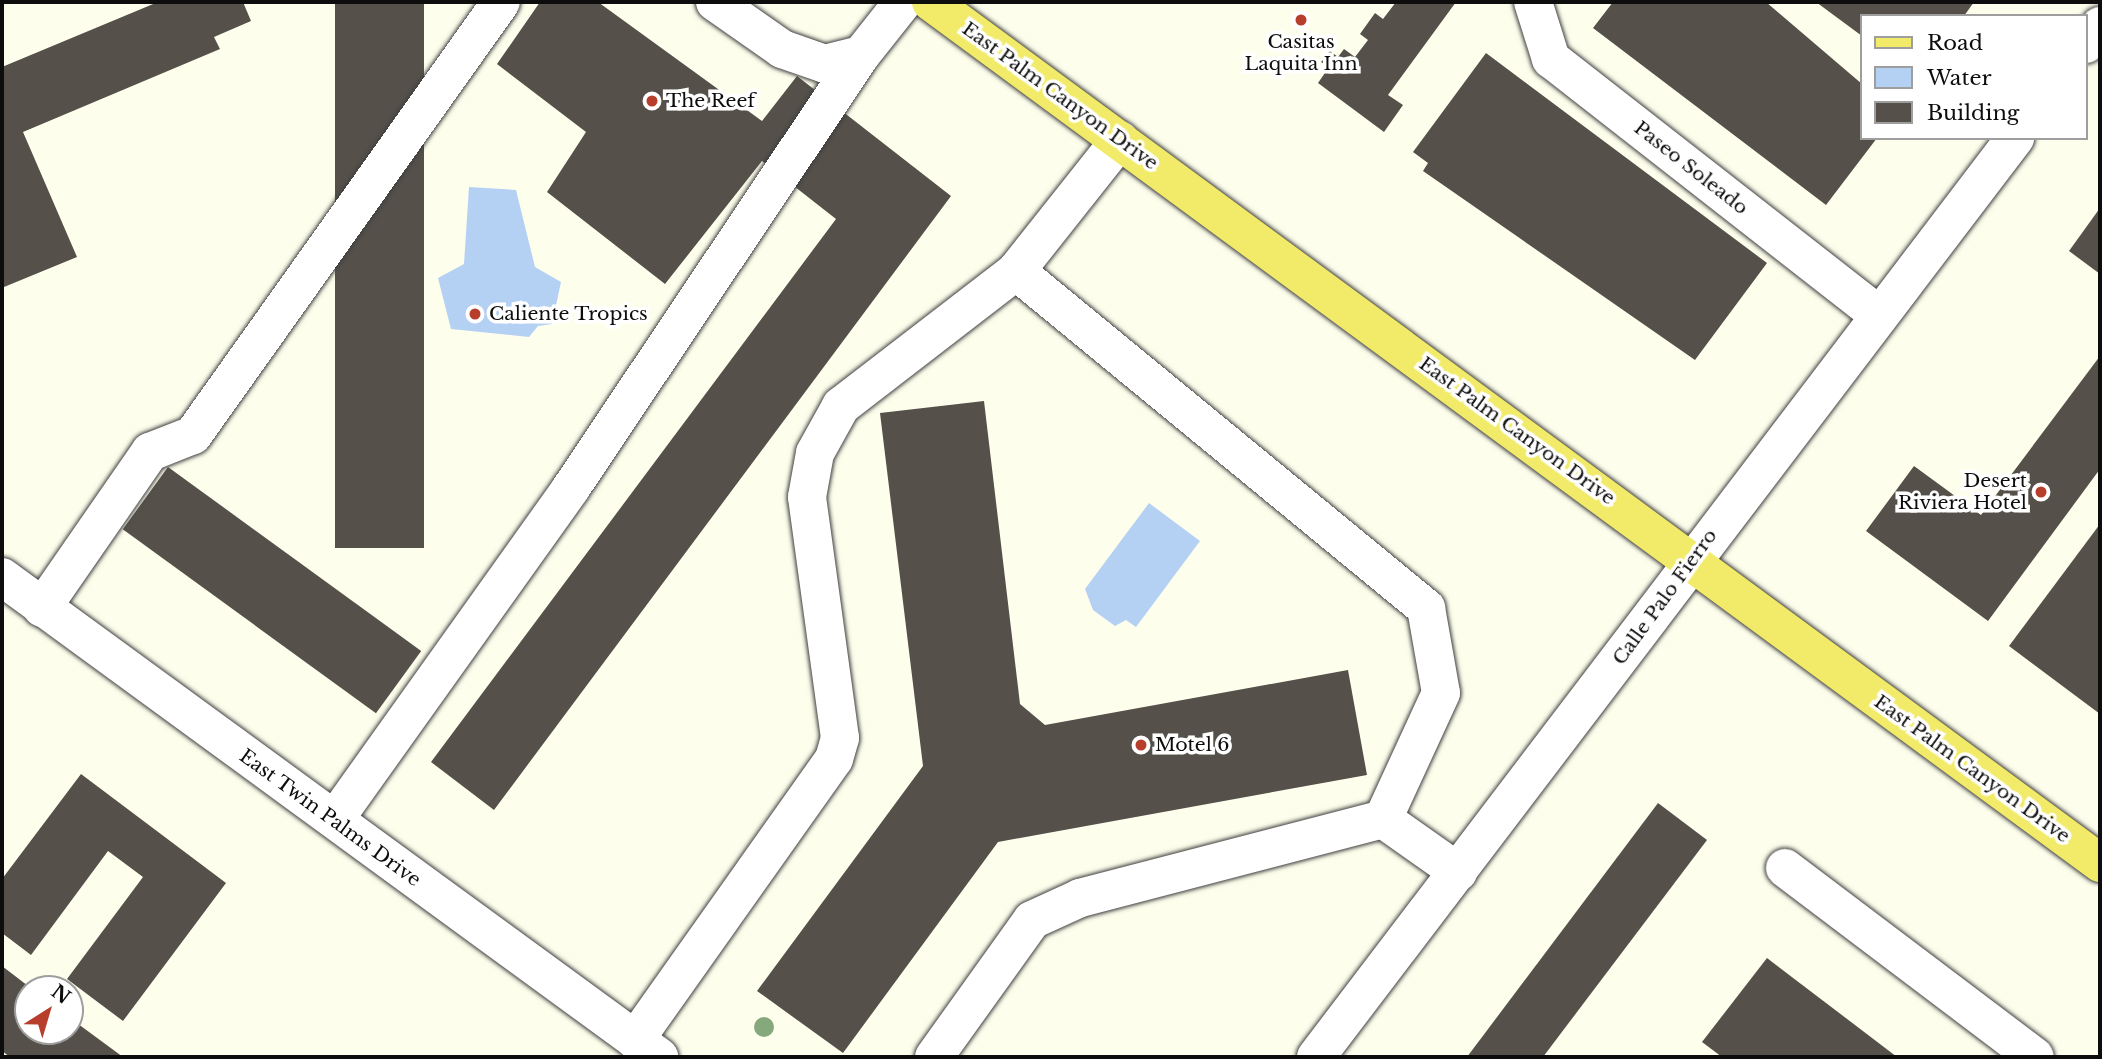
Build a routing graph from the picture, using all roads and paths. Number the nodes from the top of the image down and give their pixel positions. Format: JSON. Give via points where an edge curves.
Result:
{"nodes":[{"id":1,"x":500,"y":2,"type":"edge"},
{"id":2,"x":715,"y":2,"type":"edge"},
{"id":3,"x":903,"y":2,"type":"edge"},
{"id":4,"x":931,"y":2,"type":"edge"},
{"id":5,"x":1533,"y":2,"type":"edge"},
{"id":6,"x":2100,"y":26,"type":"edge"},
{"id":7,"x":2088,"y":41,"type":"edge"},
{"id":8,"x":861,"y":55,"type":"junction"},
{"id":9,"x":1121,"y":140,"type":"junction"},
{"id":10,"x":2013,"y":140,"type":"edge"},
{"id":11,"x":1016,"y":271,"type":"junction"},
{"id":12,"x":1879,"y":316,"type":"junction"},
{"id":13,"x":1691,"y":561,"type":"junction"},
{"id":14,"x":2,"y":577,"type":"edge"},
{"id":15,"x":43,"y":608,"type":"junction"},
{"id":16,"x":335,"y":819,"type":"junction"},
{"id":17,"x":1383,"y":820,"type":"junction"},
{"id":18,"x":2100,"y":863,"type":"edge"},
{"id":19,"x":1785,"y":868,"type":"dead end"},
{"id":20,"x":1458,"y":872,"type":"junction"},
{"id":21,"x":647,"y":1049,"type":"edge"},
{"id":22,"x":934,"y":1057,"type":"edge"},
{"id":23,"x":1316,"y":1057,"type":"edge"},
{"id":24,"x":2035,"y":1057,"type":"edge"}],
"edges":[{"from":1,"to":15,"type":"street","via":[[193,435],[150,452]]},
{"from":2,"to":8,"type":"street","via":[[782,49],[825,64]]},
{"from":3,"to":8,"type":"street"},
{"from":4,"to":9,"type":"main road","name":"East Palm Canyon Drive"},
{"from":5,"to":12,"type":"street","name":"Paseo Soleado","via":[[1551,59]]},
{"from":6,"to":7,"type":"street"},
{"from":8,"to":16,"type":"street","via":[[571,488]]},
{"from":9,"to":11,"type":"street"},
{"from":9,"to":13,"type":"main road","name":"East Palm Canyon Drive"},
{"from":10,"to":12,"type":"street","name":"Calle Palo Fierro"},
{"from":11,"to":17,"type":"street","via":[[1426,608],[1441,693]]},
{"from":11,"to":21,"type":"street","via":[[841,406],[816,453],[807,496],[840,738],[834,759]]},
{"from":12,"to":13,"type":"street","name":"Calle Palo Fierro"},
{"from":13,"to":18,"type":"main road","name":"East Palm Canyon Drive"},
{"from":13,"to":20,"type":"street","name":"Calle Palo Fierro"},
{"from":14,"to":15,"type":"street","name":"East Twin Palms Drive"},
{"from":15,"to":16,"type":"street","name":"East Twin Palms Drive"},
{"from":16,"to":21,"type":"street","name":"East Twin Palms Drive"},
{"from":17,"to":20,"type":"street"},
{"from":17,"to":22,"type":"street","via":[[1080,898],[1032,920]]},
{"from":19,"to":24,"type":"street"},
{"from":20,"to":23,"type":"street","name":"Calle Palo Fierro"}]}
